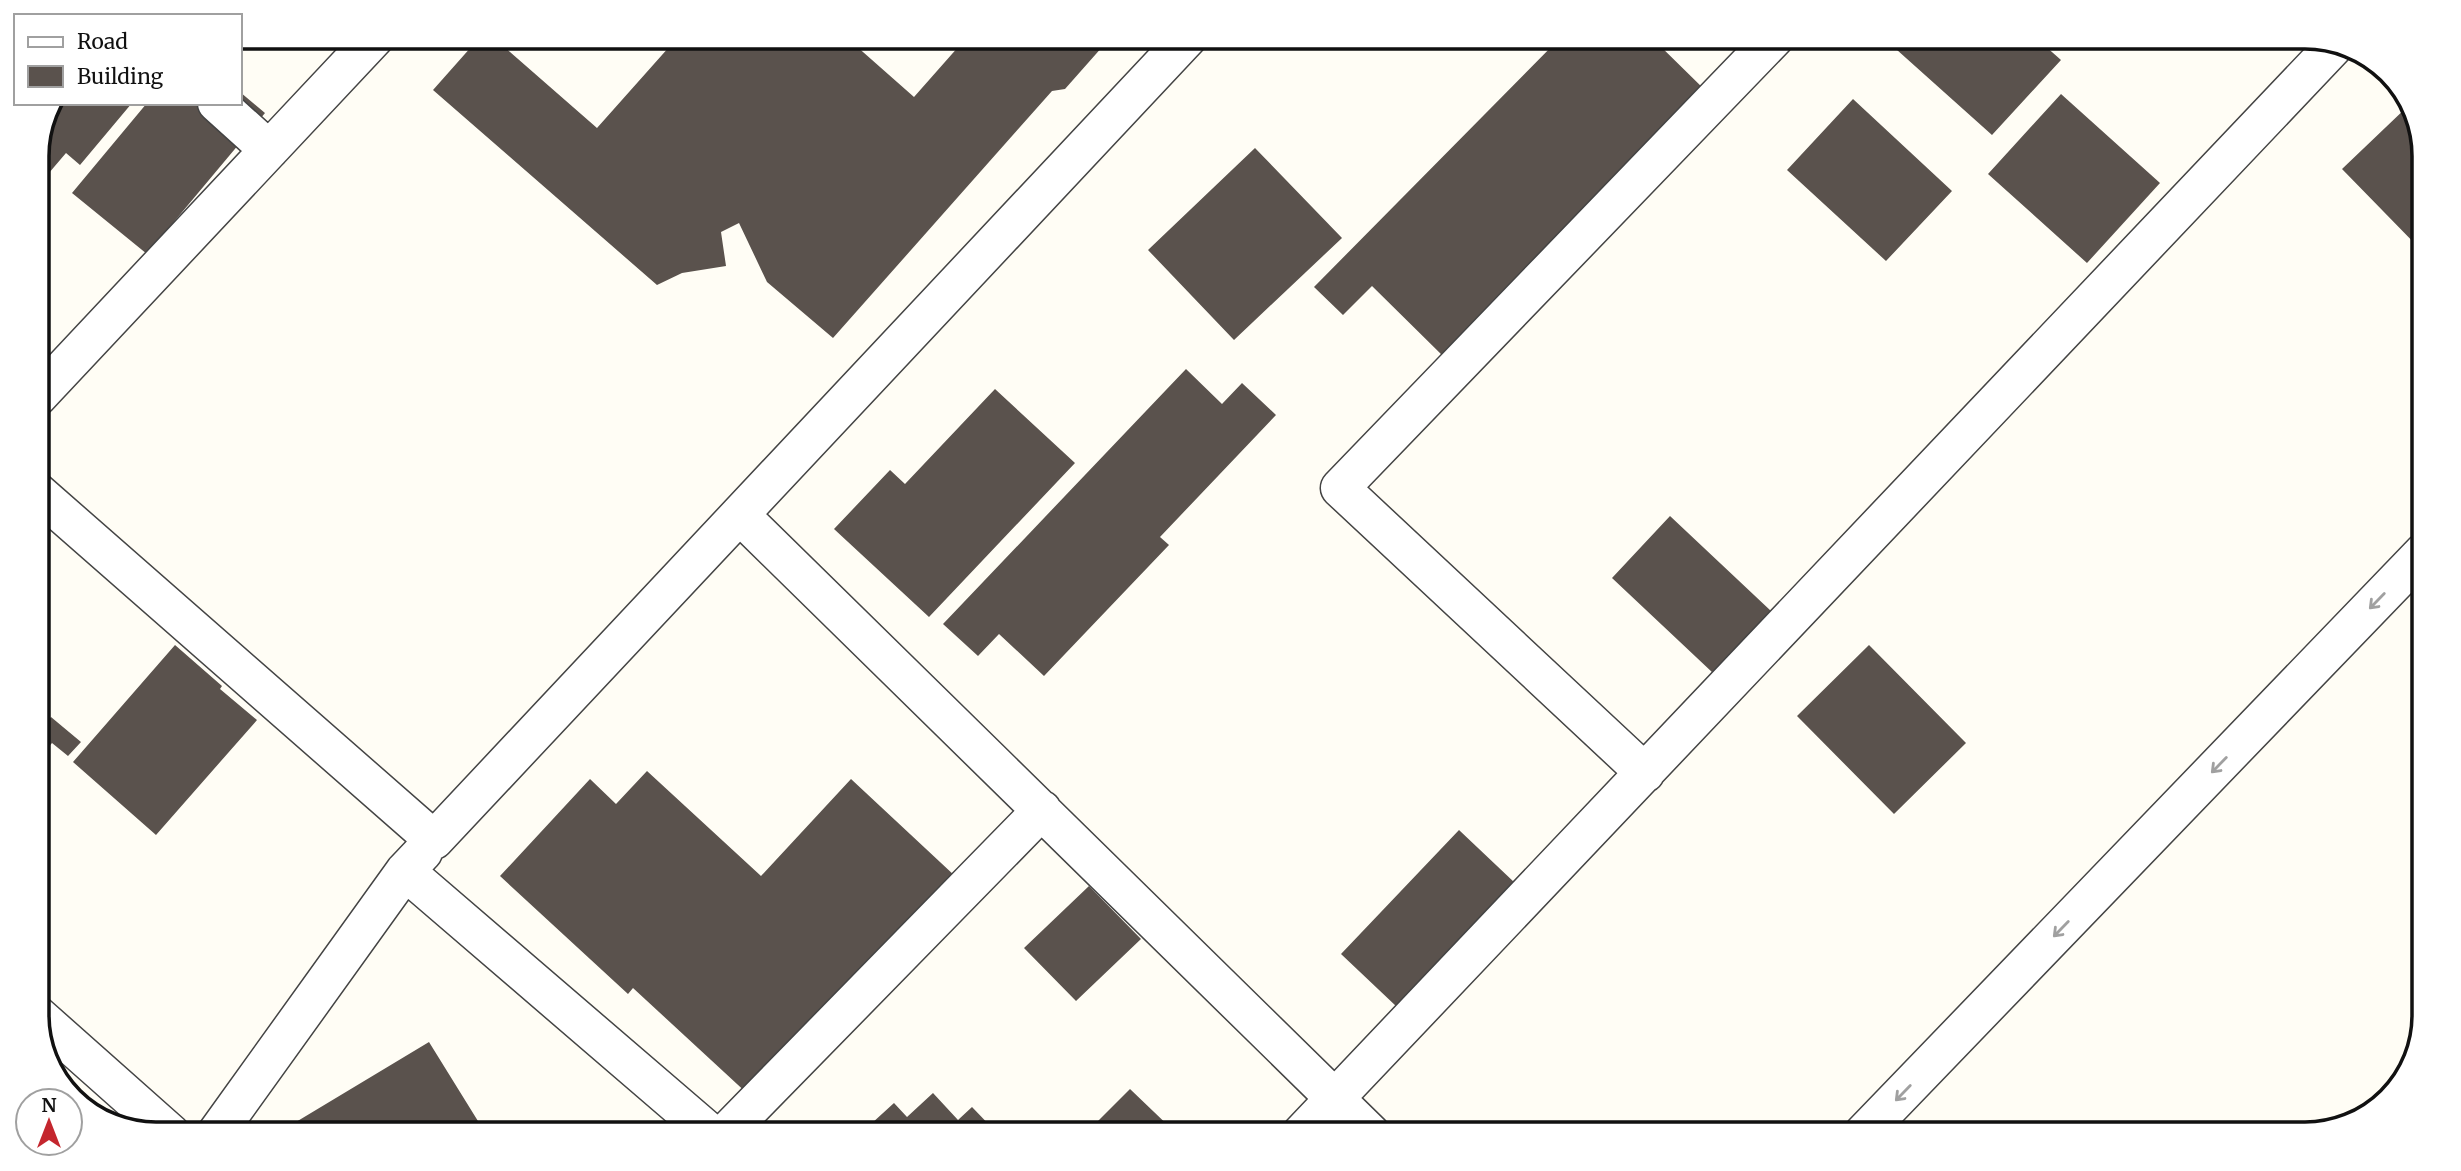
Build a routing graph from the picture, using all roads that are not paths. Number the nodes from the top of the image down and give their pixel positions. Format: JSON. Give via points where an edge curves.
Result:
{"nodes":[{"id":1,"x":364,"y":49,"type":"edge"},
{"id":2,"x":1177,"y":49,"type":"edge"},
{"id":3,"x":1763,"y":49,"type":"edge"},
{"id":4,"x":2329,"y":52,"type":"edge"},
{"id":5,"x":219,"y":105,"type":"edge"},
{"id":6,"x":269,"y":150,"type":"junction"},
{"id":7,"x":49,"y":384,"type":"edge"},
{"id":8,"x":49,"y":502,"type":"edge"},
{"id":9,"x":740,"y":515,"type":"junction"},
{"id":10,"x":2412,"y":564,"type":"edge"},
{"id":11,"x":1645,"y":773,"type":"junction"},
{"id":12,"x":1042,"y":810,"type":"junction"},
{"id":13,"x":435,"y":840,"type":"junction"},
{"id":14,"x":405,"y":871,"type":"junction"},
{"id":15,"x":50,"y":1026,"type":"edge"},
{"id":16,"x":1335,"y":1099,"type":"junction"},
{"id":17,"x":157,"y":1122,"type":"edge"},
{"id":18,"x":225,"y":1122,"type":"edge"},
{"id":19,"x":697,"y":1122,"type":"edge"},
{"id":20,"x":737,"y":1122,"type":"edge"},
{"id":21,"x":1313,"y":1122,"type":"edge"},
{"id":22,"x":1359,"y":1122,"type":"edge"},
{"id":23,"x":1875,"y":1122,"type":"edge"}],
"edges":[{"from":1,"to":6,"type":"street"},
{"from":2,"to":9,"type":"street"},
{"from":3,"to":11,"type":"street","via":[[1340,488]]},
{"from":4,"to":11,"type":"street"},
{"from":5,"to":6,"type":"street"},
{"from":6,"to":7,"type":"street"},
{"from":8,"to":13,"type":"street"},
{"from":9,"to":12,"type":"street"},
{"from":9,"to":13,"type":"street"},
{"from":10,"to":23,"type":"street","one_way":true},
{"from":11,"to":16,"type":"street"},
{"from":12,"to":16,"type":"street"},
{"from":12,"to":20,"type":"street"},
{"from":13,"to":14,"type":"street"},
{"from":14,"to":18,"type":"street"},
{"from":14,"to":19,"type":"street"},
{"from":15,"to":17,"type":"street"},
{"from":16,"to":21,"type":"street"},
{"from":16,"to":22,"type":"street"}]}
